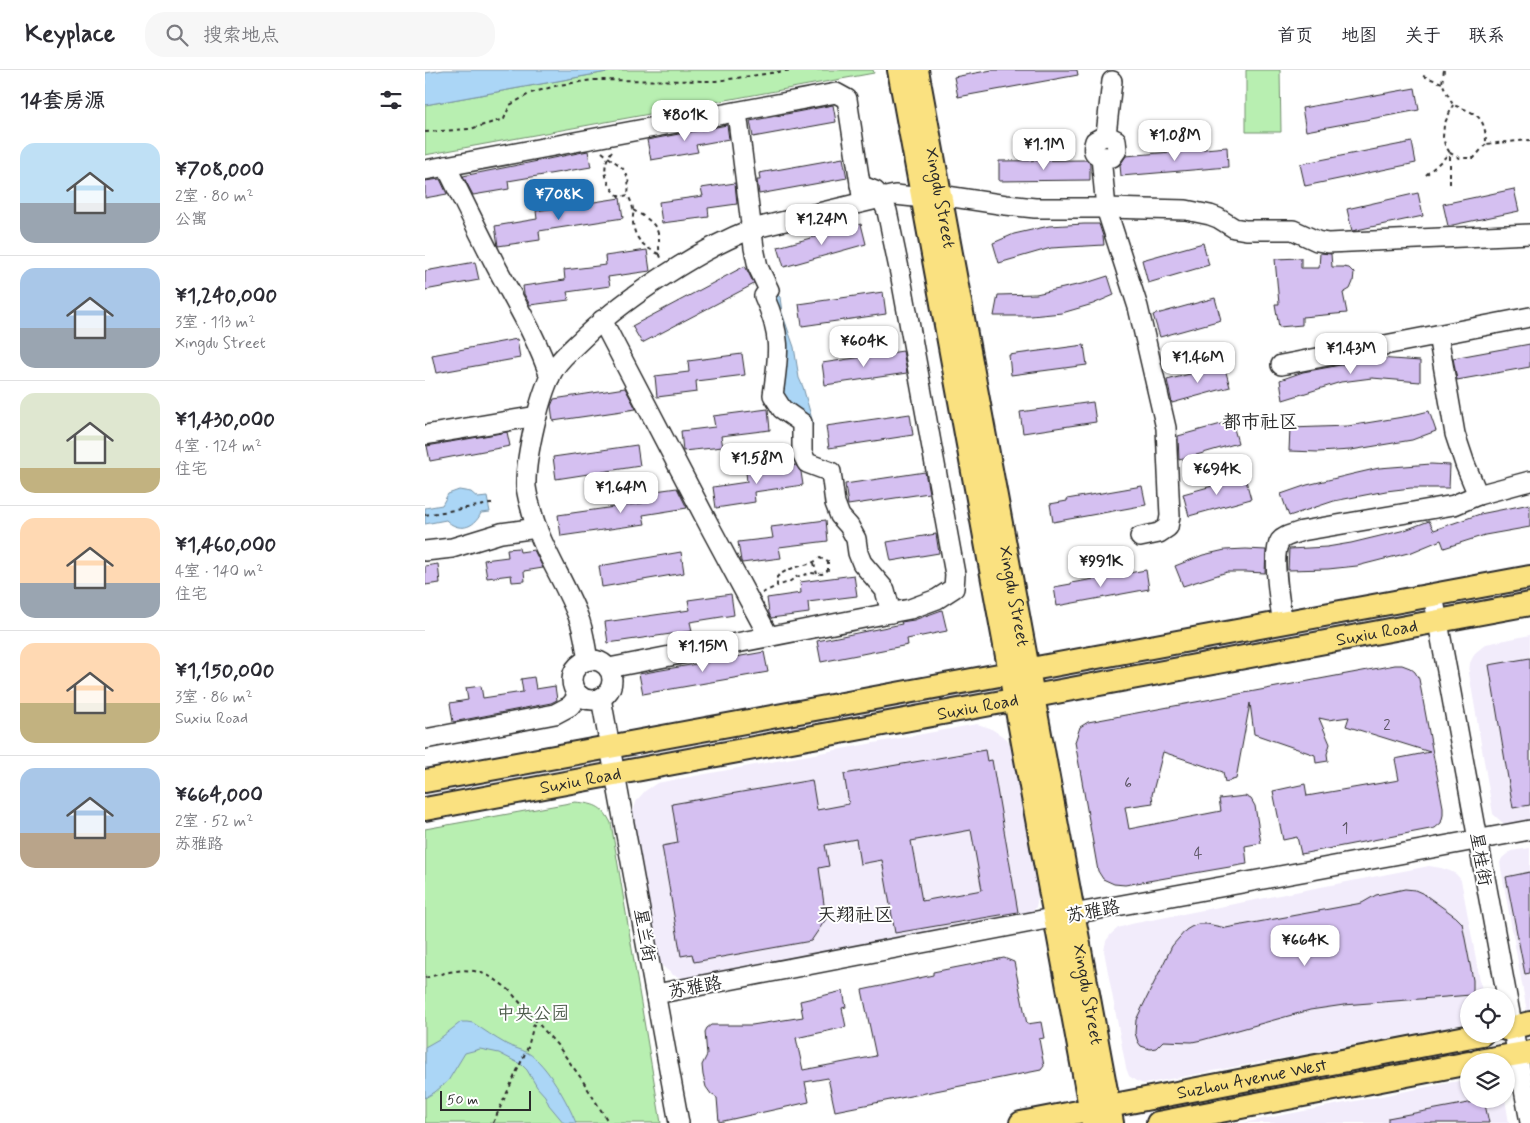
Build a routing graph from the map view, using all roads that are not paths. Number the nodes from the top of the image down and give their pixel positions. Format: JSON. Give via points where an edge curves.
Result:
{"nodes":[{"id":1,"x":899,"y":70,"type":"edge"},
{"id":2,"x":917,"y":70,"type":"edge"},
{"id":3,"x":1112,"y":81,"type":"dead end"},
{"id":4,"x":737,"y":112,"type":"junction"},
{"id":5,"x":446,"y":166,"type":"junction"},
{"id":6,"x":425,"y":170,"type":"edge"},
{"id":7,"x":868,"y":195,"type":"junction"},
{"id":8,"x":932,"y":196,"type":"junction"},
{"id":9,"x":1106,"y":208,"type":"junction"},
{"id":10,"x":752,"y":230,"type":"junction"},
{"id":11,"x":1530,"y":234,"type":"edge"},
{"id":12,"x":1530,"y":318,"type":"edge"},
{"id":13,"x":602,"y":320,"type":"junction"},
{"id":14,"x":1438,"y":335,"type":"junction"},
{"id":15,"x":1281,"y":364,"type":"dead end"},
{"id":16,"x":550,"y":377,"type":"junction"},
{"id":17,"x":537,"y":416,"type":"junction"},
{"id":18,"x":425,"y":435,"type":"edge"},
{"id":19,"x":1530,"y":480,"type":"edge"},
{"id":20,"x":1478,"y":495,"type":"junction"},
{"id":21,"x":537,"y":528,"type":"junction"},
{"id":22,"x":1140,"y":537,"type":"dead end"},
{"id":23,"x":425,"y":551,"type":"edge"},
{"id":24,"x":1530,"y":577,"type":"edge"},
{"id":25,"x":1433,"y":595,"type":"junction"},
{"id":26,"x":1530,"y":604,"type":"edge"},
{"id":27,"x":891,"y":613,"type":"junction"},
{"id":28,"x":1437,"y":620,"type":"junction"},
{"id":29,"x":1283,"y":622,"type":"junction"},
{"id":30,"x":769,"y":637,"type":"junction"},
{"id":31,"x":588,"y":660,"type":"junction"},
{"id":32,"x":609,"y":668,"type":"junction"},
{"id":33,"x":1018,"y":671,"type":"junction"},
{"id":34,"x":590,"y":698,"type":"junction"},
{"id":35,"x":1023,"y":698,"type":"junction"},
{"id":36,"x":425,"y":739,"type":"edge"},
{"id":37,"x":604,"y":748,"type":"junction"},
{"id":38,"x":609,"y":774,"type":"junction"},
{"id":39,"x":425,"y":781,"type":"edge"},
{"id":40,"x":425,"y":809,"type":"edge"},
{"id":41,"x":1530,"y":830,"type":"edge"},
{"id":42,"x":1478,"y":839,"type":"junction"},
{"id":43,"x":1064,"y":916,"type":"junction"},
{"id":44,"x":656,"y":994,"type":"junction"},
{"id":45,"x":1516,"y":1027,"type":"edge"},
{"id":46,"x":1460,"y":1039,"type":"edge"},
{"id":47,"x":1524,"y":1053,"type":"edge"},
{"id":48,"x":1460,"y":1065,"type":"edge"},
{"id":49,"x":1101,"y":1115,"type":"edge"},
{"id":50,"x":1530,"y":1122,"type":"edge"},
{"id":51,"x":679,"y":1123,"type":"edge"},
{"id":52,"x":1021,"y":1123,"type":"edge"},
{"id":53,"x":1157,"y":1123,"type":"edge"}],
"edges":[{"from":1,"to":8,"type":"main road","name":"Xingdu Street"},
{"from":2,"to":8,"type":"main road","name":"Xingdu Street"},
{"from":3,"to":9,"type":"street","via":[[1106,134],[1095,141],[1093,148],[1101,157]]},
{"from":4,"to":5,"type":"street"},
{"from":4,"to":7,"type":"street","via":[[836,93],[847,99]]},
{"from":4,"to":10,"type":"street"},
{"from":5,"to":6,"type":"street"},
{"from":5,"to":16,"type":"street","via":[[528,326]]},
{"from":7,"to":8,"type":"street"},
{"from":7,"to":10,"type":"street"},
{"from":7,"to":27,"type":"street","via":[[887,212],[955,580],[952,591],[937,599]]},
{"from":8,"to":9,"type":"street","via":[[1026,207]]},
{"from":8,"to":33,"type":"main road","name":"Xingdu Street"},
{"from":9,"to":11,"type":"street","via":[[1199,212],[1234,228],[1293,230],[1328,243]]},
{"from":9,"to":22,"type":"street","via":[[1138,307],[1166,428],[1168,527],[1159,533]]},
{"from":10,"to":13,"type":"street","via":[[720,243],[669,272]]},
{"from":10,"to":27,"type":"street","via":[[758,267],[769,290],[764,296],[774,318],[778,344],[773,395],[782,409],[801,424],[802,453],[807,463],[831,472],[840,516],[856,538],[862,563],[885,590]]},
{"from":12,"to":14,"type":"street"},
{"from":13,"to":16,"type":"street","via":[[561,360]]},
{"from":13,"to":30,"type":"street"},
{"from":14,"to":15,"type":"street"},
{"from":14,"to":20,"type":"street","via":[[1455,434]]},
{"from":16,"to":17,"type":"street"},
{"from":17,"to":18,"type":"street"},
{"from":17,"to":21,"type":"street","via":[[526,488]]},
{"from":19,"to":20,"type":"street"},
{"from":20,"to":29,"type":"street","via":[[1454,505],[1283,538],[1278,547],[1277,564]]},
{"from":21,"to":23,"type":"street"},
{"from":21,"to":31,"type":"street","via":[[579,618]]},
{"from":24,"to":25,"type":"main road","name":"Suxiu Road"},
{"from":25,"to":28,"type":"street","name":"星桂街"},
{"from":25,"to":29,"type":"main road","name":"Suxiu Road"},
{"from":26,"to":28,"type":"main road","name":"Suxiu Road"},
{"from":27,"to":30,"type":"street"},
{"from":28,"to":35,"type":"main road","name":"Suxiu Road"},
{"from":28,"to":42,"type":"street","name":"星桂街"},
{"from":29,"to":33,"type":"main road","name":"Suxiu Road"},
{"from":30,"to":32,"type":"street"},
{"from":31,"to":32,"type":"street","via":[[597,660]]},
{"from":31,"to":34,"type":"street","via":[[578,666],[573,675],[573,686]]},
{"from":32,"to":34,"type":"street","via":[[613,676],[608,693]]},
{"from":33,"to":35,"type":"main road","name":"Xingdu Street"},
{"from":33,"to":37,"type":"main road","name":"Suxiu Road"},
{"from":34,"to":36,"type":"street","via":[[555,714]]},
{"from":34,"to":37,"type":"street","name":"星兰街"},
{"from":35,"to":38,"type":"main road","name":"Suxiu Road"},
{"from":35,"to":43,"type":"main road","name":"Xingdu Street"},
{"from":37,"to":38,"type":"street","name":"星兰街"},
{"from":37,"to":39,"type":"main road","name":"Suxiu Road"},
{"from":38,"to":40,"type":"main road","name":"Suxiu Road"},
{"from":38,"to":44,"type":"street","name":"星兰街"},
{"from":41,"to":42,"type":"street","name":"苏雅路"},
{"from":42,"to":43,"type":"street","name":"苏雅路"},
{"from":42,"to":45,"type":"street","name":"星桂街"},
{"from":43,"to":44,"type":"street","name":"苏雅路"},
{"from":43,"to":49,"type":"main road","name":"Xingdu Street"},
{"from":44,"to":51,"type":"street","name":"星兰街"},
{"from":45,"to":47,"type":"street","name":"星桂街"},
{"from":46,"to":49,"type":"main road","name":"Suzhou Avenue West"},
{"from":47,"to":50,"type":"street","name":"星桂街"},
{"from":48,"to":53,"type":"main road","name":"Suzhou Avenue West"},
{"from":49,"to":52,"type":"main road","name":"Suzhou Avenue West"}]}
